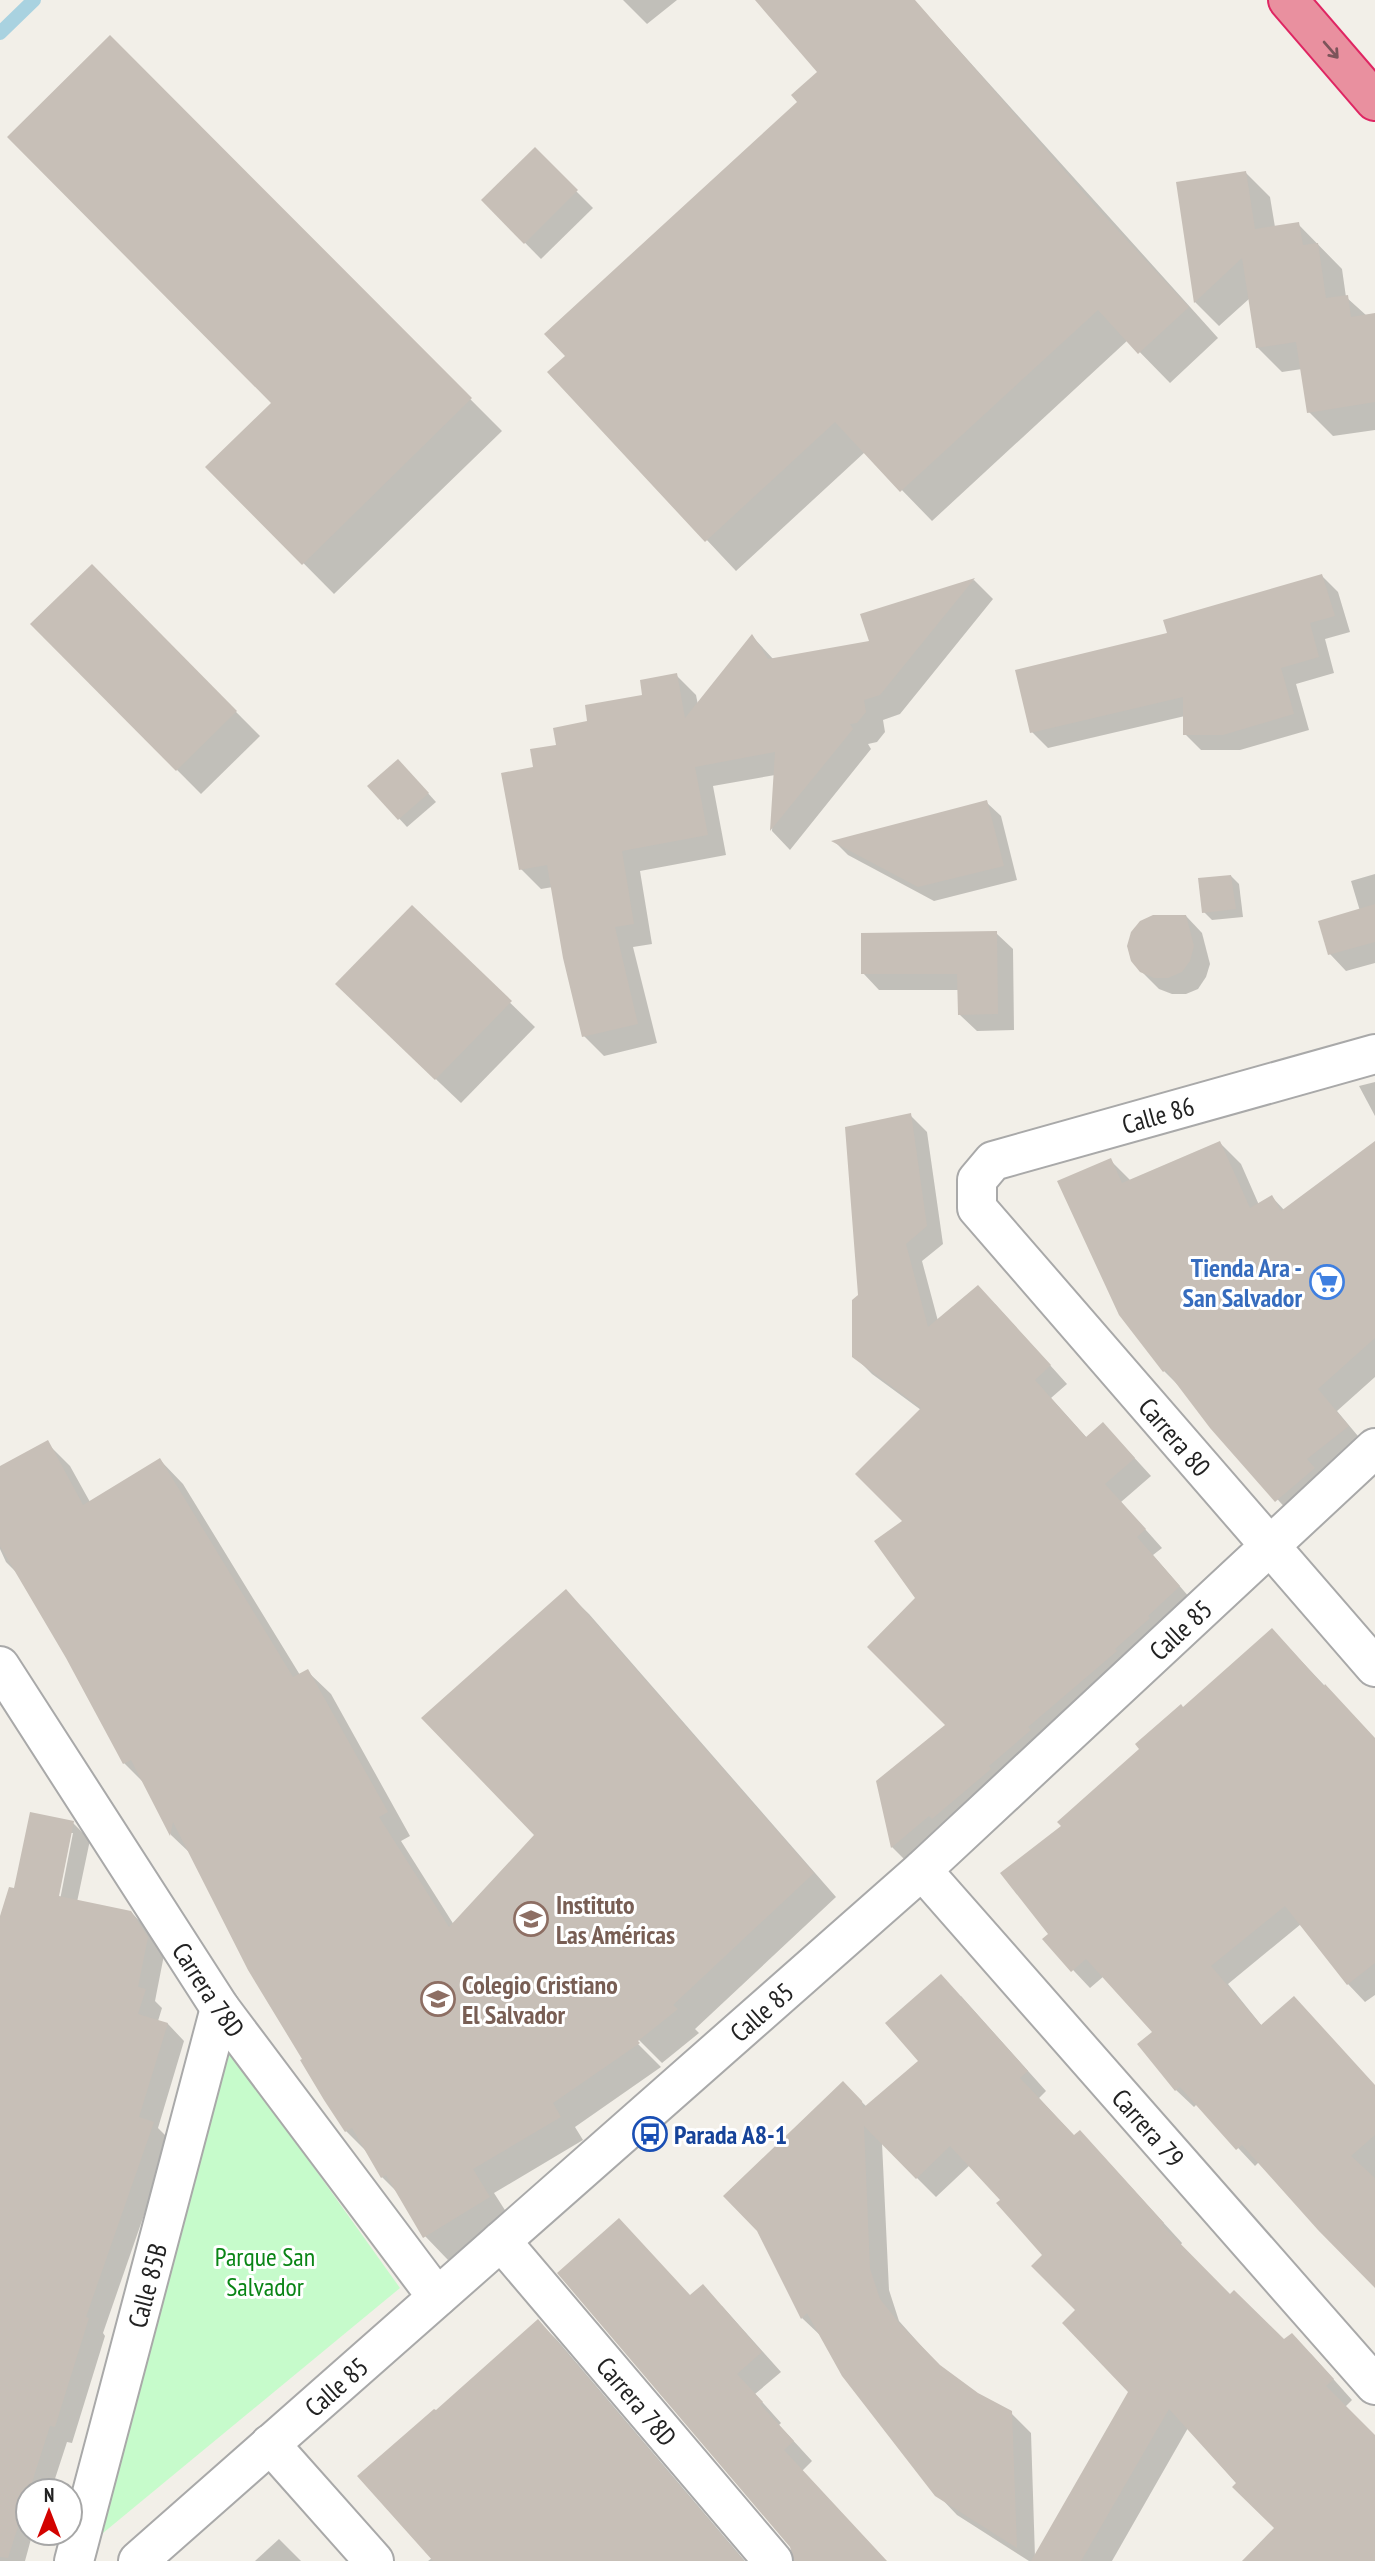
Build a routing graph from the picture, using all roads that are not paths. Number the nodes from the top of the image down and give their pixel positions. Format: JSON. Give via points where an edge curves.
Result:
{"nodes":[{"id":1,"x":1288,"y":0,"type":"edge"},
{"id":2,"x":1375,"y":100,"type":"edge"},
{"id":3,"x":1375,"y":1054,"type":"edge"},
{"id":4,"x":977,"y":1208,"type":"joint"},
{"id":5,"x":1375,"y":1448,"type":"edge"},
{"id":6,"x":1270,"y":1546,"type":"junction"},
{"id":7,"x":1375,"y":1667,"type":"edge"},
{"id":8,"x":0,"y":1668,"type":"edge"},
{"id":9,"x":922,"y":1871,"type":"junction"},
{"id":10,"x":220,"y":2008,"type":"junction"},
{"id":11,"x":501,"y":2241,"type":"junction"},
{"id":12,"x":437,"y":2297,"type":"junction"},
{"id":13,"x":1375,"y":2385,"type":"edge"},
{"id":14,"x":270,"y":2444,"type":"junction"},
{"id":15,"x":74,"y":2561,"type":"edge"},
{"id":16,"x":138,"y":2561,"type":"edge"},
{"id":17,"x":374,"y":2561,"type":"edge"},
{"id":18,"x":773,"y":2561,"type":"edge"}],
"edges":[{"from":1,"to":2,"type":"highway","one_way":true},
{"from":3,"to":4,"type":"street","name":"Calle 86","via":[[993,1161],[977,1180]]},
{"from":4,"to":6,"type":"street","name":"Carrera 80"},
{"from":5,"to":6,"type":"street","name":"Calle 85"},
{"from":6,"to":7,"type":"street","name":"Carrera 80"},
{"from":6,"to":9,"type":"street","name":"Calle 85"},
{"from":8,"to":10,"type":"street","name":"Carrera 78D"},
{"from":9,"to":11,"type":"street","name":"Calle 85"},
{"from":9,"to":13,"type":"street","name":"Carrera 79"},
{"from":10,"to":12,"type":"street","name":"Carrera 78D"},
{"from":10,"to":15,"type":"street","name":"Calle 85B"},
{"from":11,"to":12,"type":"street","name":"Calle 85"},
{"from":11,"to":18,"type":"street","name":"Carrera 78D"},
{"from":12,"to":14,"type":"street","name":"Calle 85"},
{"from":14,"to":16,"type":"street","name":"Calle 85"},
{"from":14,"to":17,"type":"street"}]}
